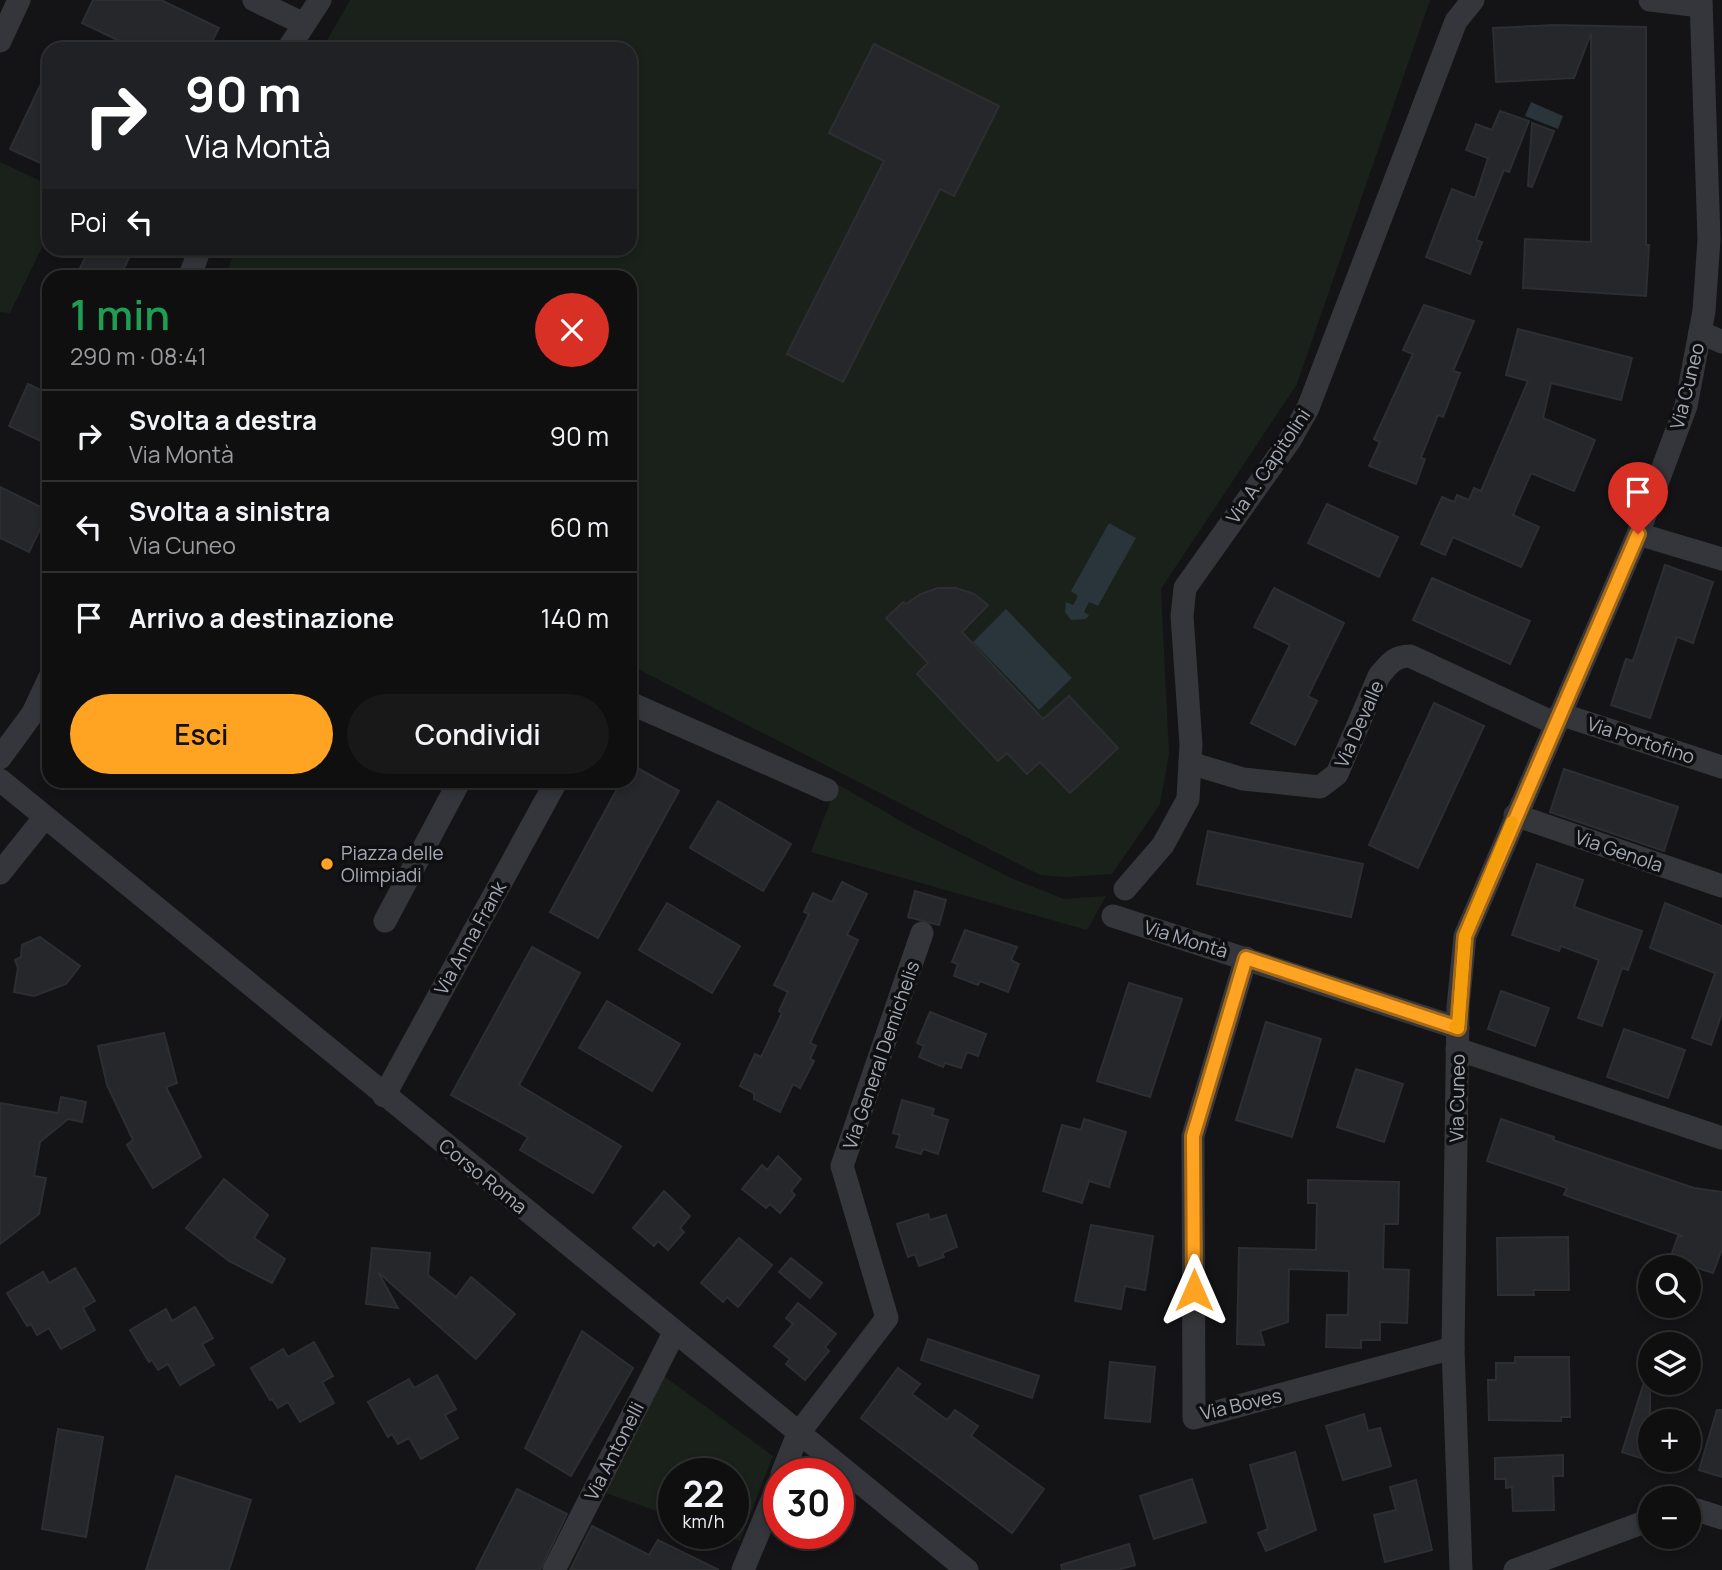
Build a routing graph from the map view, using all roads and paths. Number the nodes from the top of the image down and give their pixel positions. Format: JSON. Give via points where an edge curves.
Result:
{"nodes":[{"id":1,"x":19,"y":0,"type":"edge"},
{"id":2,"x":254,"y":0,"type":"edge"},
{"id":3,"x":320,"y":0,"type":"edge"},
{"id":4,"x":1473,"y":0,"type":"edge"},
{"id":5,"x":1650,"y":0,"type":"edge"},
{"id":6,"x":1701,"y":3,"type":"edge"},
{"id":7,"x":304,"y":24,"type":"junction"},
{"id":8,"x":0,"y":41,"type":"edge"},
{"id":9,"x":292,"y":42,"type":"edge"},
{"id":10,"x":1700,"y":332,"type":"junction"},
{"id":11,"x":1722,"y":342,"type":"edge"},
{"id":12,"x":1638,"y":534,"type":"junction"},
{"id":13,"x":1722,"y":559,"type":"edge"},
{"id":14,"x":42,"y":694,"type":"edge"},
{"id":15,"x":637,"y":706,"type":"edge"},
{"id":16,"x":1558,"y":719,"type":"junction"},
{"id":17,"x":0,"y":758,"type":"edge"},
{"id":18,"x":1190,"y":763,"type":"junction"},
{"id":19,"x":1722,"y":767,"type":"edge"},
{"id":20,"x":2,"y":788,"type":"edge"},
{"id":21,"x":456,"y":788,"type":"edge"},
{"id":22,"x":553,"y":788,"type":"edge"},
{"id":23,"x":827,"y":790,"type":"dead end"},
{"id":24,"x":1515,"y":815,"type":"junction"},
{"id":25,"x":45,"y":817,"type":"junction"},
{"id":26,"x":0,"y":873,"type":"edge"},
{"id":27,"x":1722,"y":887,"type":"edge"},
{"id":28,"x":1125,"y":889,"type":"dead end"},
{"id":29,"x":1113,"y":916,"type":"dead end"},
{"id":30,"x":385,"y":921,"type":"dead end"},
{"id":31,"x":922,"y":933,"type":"dead end"},
{"id":32,"x":1246,"y":958,"type":"junction"},
{"id":33,"x":1458,"y":1038,"type":"junction"},
{"id":34,"x":384,"y":1096,"type":"junction"},
{"id":35,"x":1722,"y":1138,"type":"edge"},
{"id":36,"x":674,"y":1332,"type":"junction"},
{"id":37,"x":1453,"y":1348,"type":"junction"},
{"id":38,"x":798,"y":1434,"type":"junction"},
{"id":39,"x":788,"y":1458,"type":"edge"},
{"id":40,"x":1701,"y":1511,"type":"edge"},
{"id":41,"x":1722,"y":1518,"type":"edge"},
{"id":42,"x":763,"y":1523,"type":"edge"},
{"id":43,"x":1638,"y":1524,"type":"edge"},
{"id":44,"x":554,"y":1570,"type":"edge"},
{"id":45,"x":744,"y":1570,"type":"edge"},
{"id":46,"x":967,"y":1570,"type":"edge"},
{"id":47,"x":1461,"y":1570,"type":"edge"},
{"id":48,"x":1515,"y":1570,"type":"edge"}],
"edges":[{"from":1,"to":8,"type":"street"},
{"from":2,"to":7,"type":"street"},
{"from":3,"to":7,"type":"street"},
{"from":4,"to":18,"type":"street","name":"Via A. Capitolini","via":[[1456,21],[1308,408],[1185,588],[1182,616]]},
{"from":5,"to":6,"type":"street"},
{"from":6,"to":10,"type":"street","name":"Via Cuneo","via":[[1709,239]]},
{"from":7,"to":9,"type":"street"},
{"from":10,"to":11,"type":"street"},
{"from":10,"to":12,"type":"street","name":"Via Cuneo","via":[[1686,406]]},
{"from":12,"to":13,"type":"street"},
{"from":12,"to":16,"type":"street","name":"Via Cuneo"},
{"from":14,"to":17,"type":"street"},
{"from":15,"to":23,"type":"street"},
{"from":16,"to":18,"type":"street","name":"Via Devalle","via":[[1410,656],[1399,656],[1380,676],[1337,774],[1320,787],[1243,779]]},
{"from":16,"to":19,"type":"street","name":"Via Portofino"},
{"from":16,"to":24,"type":"street","name":"Via Cuneo"},
{"from":18,"to":28,"type":"street","name":"Via A. Capitolini","via":[[1188,799],[1177,824]]},
{"from":20,"to":25,"type":"street","name":"Corso Roma"},
{"from":21,"to":30,"type":"street"},
{"from":22,"to":34,"type":"street","name":"Via Anna Frank"},
{"from":24,"to":27,"type":"street","name":"Via Genola"},
{"from":24,"to":33,"type":"street","name":"Via Cuneo","via":[[1465,936]]},
{"from":25,"to":26,"type":"street"},
{"from":25,"to":34,"type":"street","name":"Corso Roma"},
{"from":29,"to":32,"type":"street","name":"Via Montà"},
{"from":31,"to":38,"type":"street","name":"Via General Demichelis","via":[[842,1167],[887,1318]]},
{"from":32,"to":33,"type":"street","name":"Via Montà"},
{"from":32,"to":37,"type":"street","name":"Via Boves","via":[[1193,1136],[1194,1419]]},
{"from":33,"to":35,"type":"street","name":"Via Montà"},
{"from":33,"to":37,"type":"street","name":"Via Cuneo"},
{"from":34,"to":36,"type":"street","name":"Corso Roma"},
{"from":36,"to":38,"type":"street","name":"Corso Roma"},
{"from":36,"to":44,"type":"street","name":"Via Antonelli"},
{"from":37,"to":47,"type":"street","name":"Via Cuneo"},
{"from":38,"to":39,"type":"street"},
{"from":38,"to":46,"type":"street","name":"Corso Roma"},
{"from":40,"to":41,"type":"street"},
{"from":42,"to":45,"type":"street"},
{"from":43,"to":48,"type":"street"}]}
